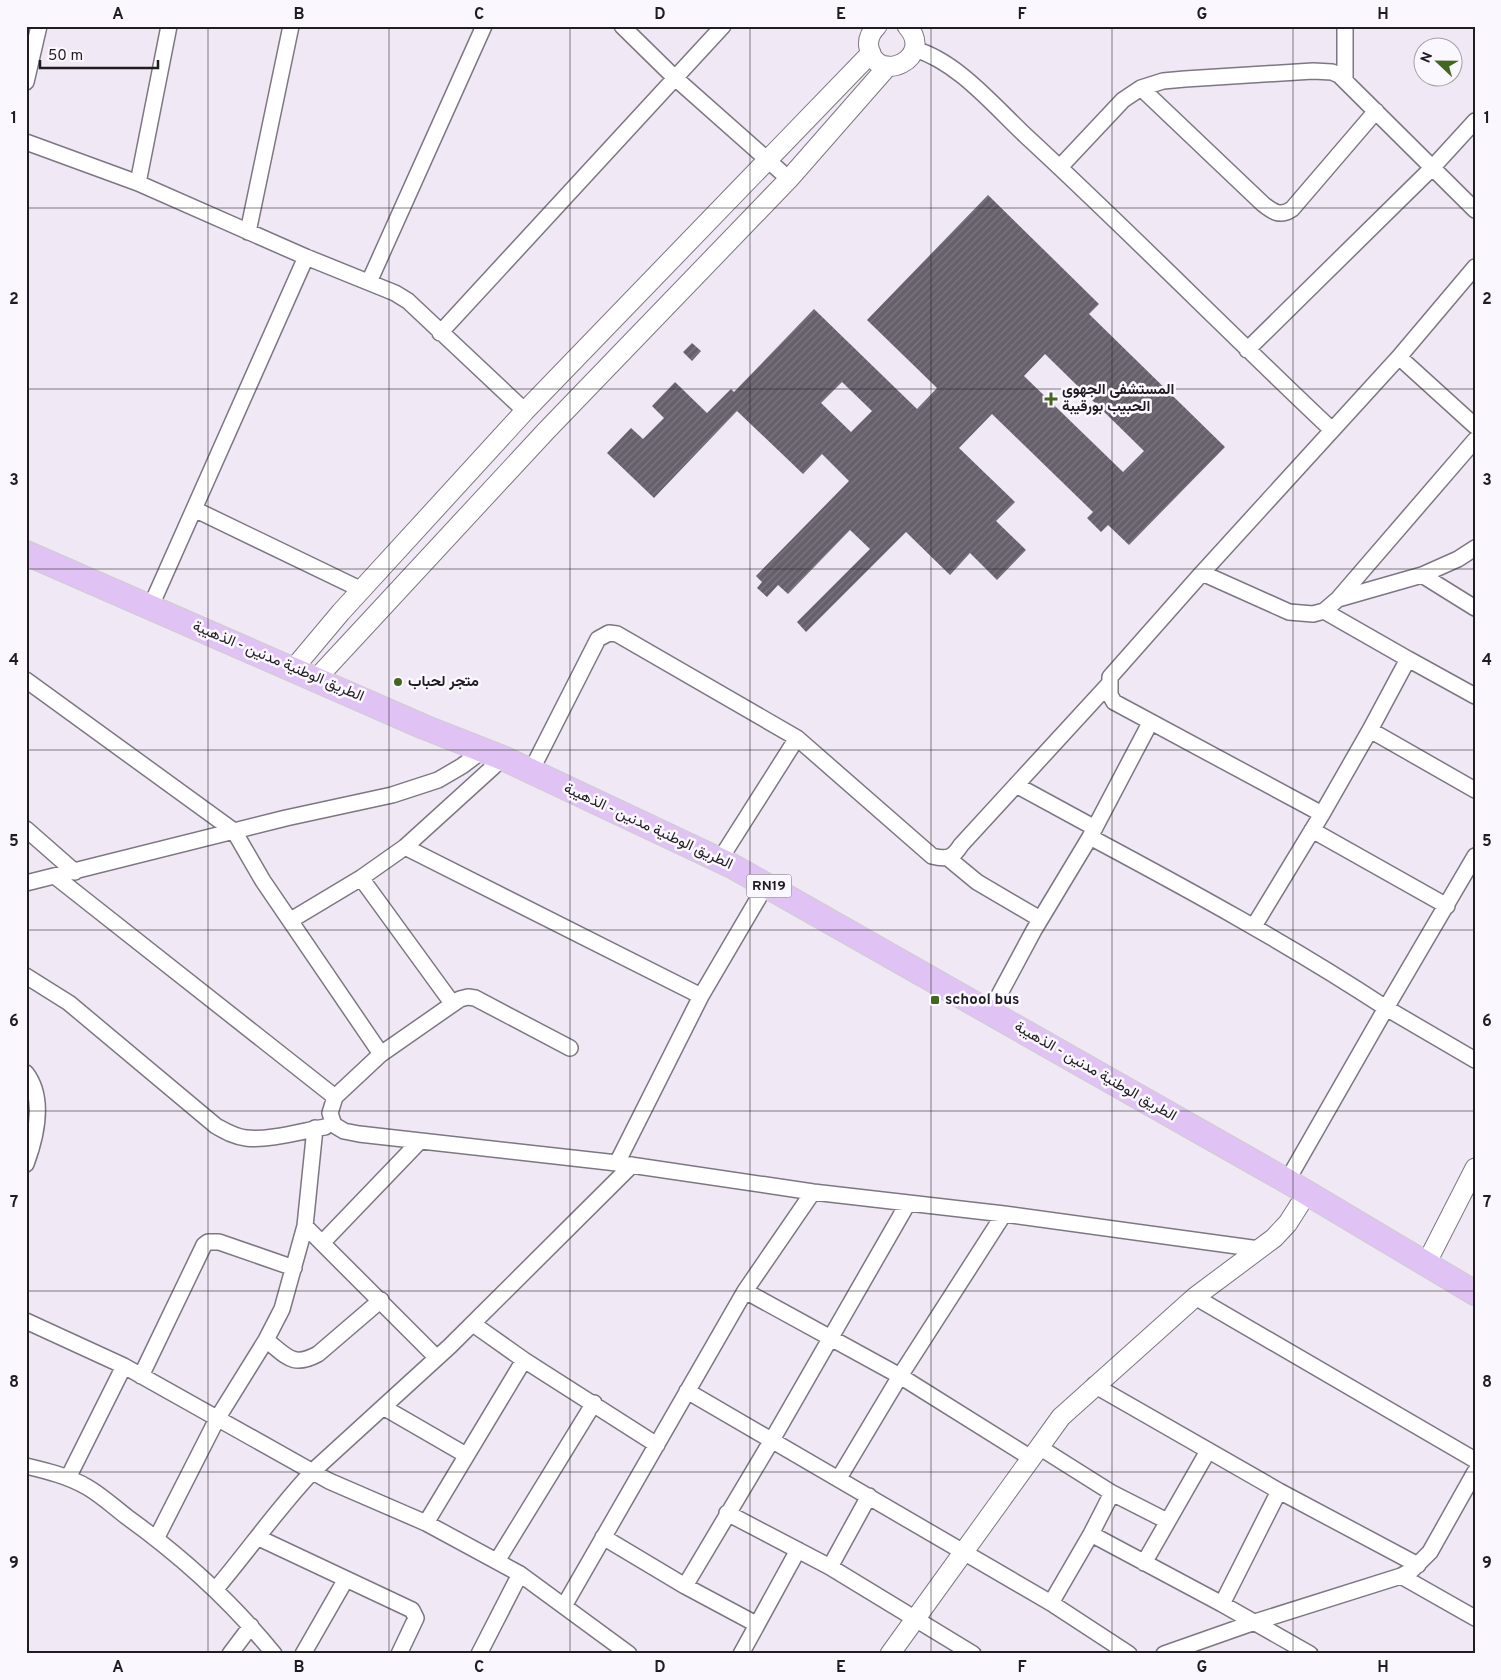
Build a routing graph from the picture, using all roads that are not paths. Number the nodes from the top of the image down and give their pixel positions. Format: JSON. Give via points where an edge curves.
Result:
{"nodes":[{"id":1,"x":39,"y":26,"type":"edge"},
{"id":2,"x":169,"y":26,"type":"edge"},
{"id":3,"x":292,"y":26,"type":"edge"},
{"id":4,"x":484,"y":26,"type":"edge"},
{"id":5,"x":622,"y":26,"type":"edge"},
{"id":6,"x":723,"y":26,"type":"edge"},
{"id":7,"x":1345,"y":26,"type":"edge"},
{"id":8,"x":915,"y":34,"type":"edge"},
{"id":9,"x":869,"y":36,"type":"edge"},
{"id":10,"x":888,"y":66,"type":"junction"},
{"id":11,"x":674,"y":77,"type":"junction"},
{"id":12,"x":1345,"y":81,"type":"junction"},
{"id":13,"x":26,"y":82,"type":"edge"},
{"id":14,"x":1141,"y":88,"type":"junction"},
{"id":15,"x":1376,"y":111,"type":"junction"},
{"id":16,"x":1475,"y":121,"type":"edge"},
{"id":17,"x":26,"y":142,"type":"edge"},
{"id":18,"x":768,"y":160,"type":"junction"},
{"id":19,"x":1060,"y":167,"type":"junction"},
{"id":20,"x":1433,"y":167,"type":"junction"},
{"id":21,"x":789,"y":178,"type":"junction"},
{"id":22,"x":138,"y":183,"type":"junction"},
{"id":23,"x":1475,"y":210,"type":"edge"},
{"id":24,"x":248,"y":232,"type":"junction"},
{"id":25,"x":306,"y":257,"type":"junction"},
{"id":26,"x":1475,"y":267,"type":"edge"},
{"id":27,"x":368,"y":282,"type":"junction"},
{"id":28,"x":440,"y":333,"type":"junction"},
{"id":29,"x":1247,"y":350,"type":"junction"},
{"id":30,"x":1398,"y":357,"type":"junction"},
{"id":31,"x":525,"y":411,"type":"junction"},
{"id":32,"x":1475,"y":426,"type":"edge"},
{"id":33,"x":1332,"y":430,"type":"junction"},
{"id":34,"x":1475,"y":440,"type":"edge"},
{"id":35,"x":194,"y":509,"type":"junction"},
{"id":36,"x":1475,"y":548,"type":"edge"},
{"id":37,"x":26,"y":554,"type":"edge"},
{"id":38,"x":1202,"y":573,"type":"junction"},
{"id":39,"x":1422,"y":575,"type":"junction"},
{"id":40,"x":362,"y":590,"type":"junction"},
{"id":41,"x":1338,"y":599,"type":"junction"},
{"id":42,"x":150,"y":608,"type":"junction"},
{"id":43,"x":1475,"y":608,"type":"edge"},
{"id":44,"x":1324,"y":611,"type":"junction"},
{"id":45,"x":1408,"y":659,"type":"junction"},
{"id":46,"x":294,"y":668,"type":"junction"},
{"id":47,"x":317,"y":678,"type":"junction"},
{"id":48,"x":26,"y":680,"type":"edge"},
{"id":49,"x":1108,"y":685,"type":"junction"},
{"id":50,"x":1473,"y":691,"type":"edge"},
{"id":51,"x":1150,"y":723,"type":"junction"},
{"id":52,"x":1370,"y":730,"type":"junction"},
{"id":53,"x":797,"y":738,"type":"junction"},
{"id":54,"x":493,"y":754,"type":"junction"},
{"id":55,"x":531,"y":771,"type":"junction"},
{"id":56,"x":1016,"y":785,"type":"junction"},
{"id":57,"x":1475,"y":790,"type":"edge"},
{"id":58,"x":1322,"y":814,"type":"junction"},
{"id":59,"x":26,"y":829,"type":"edge"},
{"id":60,"x":1312,"y":830,"type":"junction"},
{"id":61,"x":234,"y":831,"type":"junction"},
{"id":62,"x":1092,"y":833,"type":"junction"},
{"id":63,"x":405,"y":847,"type":"junction"},
{"id":64,"x":1475,"y":856,"type":"edge"},
{"id":65,"x":948,"y":858,"type":"junction"},
{"id":66,"x":719,"y":860,"type":"junction"},
{"id":67,"x":75,"y":872,"type":"junction"},
{"id":68,"x":56,"y":877,"type":"junction"},
{"id":69,"x":361,"y":878,"type":"junction"},
{"id":70,"x":1470,"y":878,"type":"edge"},
{"id":71,"x":26,"y":883,"type":"edge"},
{"id":72,"x":766,"y":884,"type":"junction"},
{"id":73,"x":1447,"y":906,"type":"junction"},
{"id":74,"x":1040,"y":919,"type":"junction"},
{"id":75,"x":291,"y":920,"type":"junction"},
{"id":76,"x":1254,"y":926,"type":"junction"},
{"id":77,"x":26,"y":976,"type":"edge"},
{"id":78,"x":701,"y":996,"type":"junction"},
{"id":79,"x":452,"y":1003,"type":"junction"},
{"id":80,"x":1386,"y":1008,"type":"junction"},
{"id":81,"x":990,"y":1012,"type":"junction"},
{"id":82,"x":570,"y":1048,"type":"dead end"},
{"id":83,"x":381,"y":1054,"type":"junction"},
{"id":84,"x":1475,"y":1060,"type":"edge"},
{"id":85,"x":26,"y":1073,"type":"edge"},
{"id":86,"x":335,"y":1097,"type":"junction"},
{"id":87,"x":334,"y":1125,"type":"junction"},
{"id":88,"x":315,"y":1128,"type":"junction"},
{"id":89,"x":420,"y":1141,"type":"junction"},
{"id":90,"x":26,"y":1164,"type":"edge"},
{"id":91,"x":625,"y":1164,"type":"junction"},
{"id":92,"x":1475,"y":1168,"type":"edge"},
{"id":93,"x":1287,"y":1181,"type":"junction"},
{"id":94,"x":813,"y":1192,"type":"junction"},
{"id":95,"x":1307,"y":1193,"type":"junction"},
{"id":96,"x":908,"y":1204,"type":"junction"},
{"id":97,"x":1004,"y":1214,"type":"junction"},
{"id":98,"x":305,"y":1226,"type":"junction"},
{"id":99,"x":322,"y":1243,"type":"junction"},
{"id":100,"x":1258,"y":1249,"type":"junction"},
{"id":101,"x":1426,"y":1264,"type":"junction"},
{"id":102,"x":294,"y":1268,"type":"junction"},
{"id":103,"x":745,"y":1290,"type":"junction"},
{"id":104,"x":1475,"y":1293,"type":"edge"},
{"id":105,"x":1195,"y":1297,"type":"junction"},
{"id":106,"x":380,"y":1300,"type":"junction"},
{"id":107,"x":26,"y":1321,"type":"edge"},
{"id":108,"x":473,"y":1324,"type":"junction"},
{"id":109,"x":830,"y":1338,"type":"junction"},
{"id":110,"x":266,"y":1340,"type":"junction"},
{"id":111,"x":437,"y":1358,"type":"junction"},
{"id":112,"x":524,"y":1360,"type":"junction"},
{"id":113,"x":124,"y":1366,"type":"junction"},
{"id":114,"x":141,"y":1376,"type":"junction"},
{"id":115,"x":900,"y":1376,"type":"junction"},
{"id":116,"x":1094,"y":1385,"type":"junction"},
{"id":117,"x":688,"y":1391,"type":"junction"},
{"id":118,"x":594,"y":1403,"type":"junction"},
{"id":119,"x":383,"y":1407,"type":"junction"},
{"id":120,"x":217,"y":1419,"type":"junction"},
{"id":121,"x":772,"y":1440,"type":"junction"},
{"id":122,"x":657,"y":1444,"type":"junction"},
{"id":123,"x":1208,"y":1451,"type":"junction"},
{"id":124,"x":1035,"y":1453,"type":"junction"},
{"id":125,"x":466,"y":1455,"type":"junction"},
{"id":126,"x":1475,"y":1460,"type":"edge"},
{"id":127,"x":26,"y":1466,"type":"edge"},
{"id":128,"x":313,"y":1471,"type":"junction"},
{"id":129,"x":68,"y":1478,"type":"junction"},
{"id":130,"x":839,"y":1478,"type":"junction"},
{"id":131,"x":1472,"y":1482,"type":"edge"},
{"id":132,"x":1279,"y":1492,"type":"junction"},
{"id":133,"x":1112,"y":1493,"type":"junction"},
{"id":134,"x":868,"y":1496,"type":"junction"},
{"id":135,"x":727,"y":1513,"type":"junction"},
{"id":136,"x":1167,"y":1521,"type":"junction"},
{"id":137,"x":426,"y":1523,"type":"junction"},
{"id":138,"x":1091,"y":1534,"type":"junction"},
{"id":139,"x":603,"y":1537,"type":"junction"},
{"id":140,"x":259,"y":1538,"type":"junction"},
{"id":141,"x":156,"y":1539,"type":"junction"},
{"id":142,"x":798,"y":1550,"type":"junction"},
{"id":143,"x":964,"y":1551,"type":"junction"},
{"id":144,"x":496,"y":1561,"type":"junction"},
{"id":145,"x":1144,"y":1563,"type":"junction"},
{"id":146,"x":1418,"y":1564,"type":"junction"},
{"id":147,"x":830,"y":1567,"type":"junction"},
{"id":148,"x":520,"y":1574,"type":"junction"},
{"id":149,"x":1401,"y":1576,"type":"junction"},
{"id":150,"x":346,"y":1580,"type":"junction"},
{"id":151,"x":685,"y":1586,"type":"junction"},
{"id":152,"x":215,"y":1590,"type":"junction"},
{"id":153,"x":1051,"y":1602,"type":"junction"},
{"id":154,"x":1222,"y":1604,"type":"junction"},
{"id":155,"x":564,"y":1606,"type":"junction"},
{"id":156,"x":1475,"y":1618,"type":"edge"},
{"id":157,"x":916,"y":1619,"type":"junction"},
{"id":158,"x":1255,"y":1622,"type":"junction"},
{"id":159,"x":756,"y":1624,"type":"junction"},
{"id":160,"x":251,"y":1626,"type":"junction"},
{"id":161,"x":621,"y":1651,"type":"edge"},
{"id":162,"x":230,"y":1654,"type":"edge"},
{"id":163,"x":274,"y":1654,"type":"edge"},
{"id":164,"x":303,"y":1654,"type":"edge"},
{"id":165,"x":399,"y":1654,"type":"edge"},
{"id":166,"x":479,"y":1654,"type":"edge"},
{"id":167,"x":740,"y":1654,"type":"edge"},
{"id":168,"x":890,"y":1654,"type":"edge"},
{"id":169,"x":973,"y":1654,"type":"edge"},
{"id":170,"x":1129,"y":1654,"type":"edge"},
{"id":171,"x":1164,"y":1654,"type":"edge"},
{"id":172,"x":1310,"y":1654,"type":"edge"}],
"edges":[{"from":1,"to":13,"type":"street"},
{"from":2,"to":22,"type":"street"},
{"from":3,"to":24,"type":"street"},
{"from":4,"to":27,"type":"street"},
{"from":5,"to":11,"type":"street"},
{"from":6,"to":11,"type":"street"},
{"from":7,"to":12,"type":"street"},
{"from":8,"to":10,"type":"street","via":[[905,62]]},
{"from":8,"to":19,"type":"street","via":[[928,52],[948,64]]},
{"from":9,"to":10,"type":"street","via":[[878,62]]},
{"from":9,"to":18,"type":"street"},
{"from":10,"to":21,"type":"street"},
{"from":11,"to":18,"type":"street"},
{"from":11,"to":28,"type":"street"},
{"from":12,"to":14,"type":"street","via":[[1332,72],[1313,71],[1185,79]]},
{"from":12,"to":15,"type":"street"},
{"from":14,"to":15,"type":"street","via":[[1263,204],[1273,213],[1280,214],[1292,209]]},
{"from":14,"to":19,"type":"street","via":[[1123,100]]},
{"from":15,"to":20,"type":"street"},
{"from":16,"to":20,"type":"street"},
{"from":17,"to":22,"type":"street"},
{"from":18,"to":21,"type":"street"},
{"from":18,"to":31,"type":"street"},
{"from":19,"to":29,"type":"street"},
{"from":20,"to":23,"type":"street"},
{"from":20,"to":29,"type":"street"},
{"from":21,"to":47,"type":"street","via":[[546,431]]},
{"from":22,"to":24,"type":"street"},
{"from":24,"to":25,"type":"street"},
{"from":25,"to":27,"type":"street"},
{"from":25,"to":35,"type":"street"},
{"from":26,"to":30,"type":"street"},
{"from":27,"to":28,"type":"street","via":[[408,301]]},
{"from":28,"to":31,"type":"street"},
{"from":29,"to":33,"type":"street"},
{"from":30,"to":32,"type":"street"},
{"from":30,"to":33,"type":"street"},
{"from":31,"to":40,"type":"street"},
{"from":33,"to":38,"type":"street"},
{"from":34,"to":41,"type":"street"},
{"from":35,"to":40,"type":"street"},
{"from":35,"to":42,"type":"street"},
{"from":36,"to":39,"type":"street"},
{"from":37,"to":42,"type":"main road","name":"الطريق الوطنية مدنين - الذهيبة","number":"RN19"},
{"from":38,"to":44,"type":"street","via":[[1290,612],[1312,614]]},
{"from":38,"to":49,"type":"street","via":[[1115,669]]},
{"from":39,"to":41,"type":"street"},
{"from":39,"to":43,"type":"street"},
{"from":40,"to":46,"type":"street"},
{"from":41,"to":44,"type":"street"},
{"from":42,"to":46,"type":"main road","name":"الطريق الوطنية مدنين - الذهيبة","number":"RN19"},
{"from":44,"to":45,"type":"street"},
{"from":45,"to":50,"type":"street"},
{"from":45,"to":52,"type":"street"},
{"from":46,"to":47,"type":"main road","name":"الطريق الوطنية مدنين - الذهيبة","number":"RN19"},
{"from":47,"to":54,"type":"main road","name":"الطريق الوطنية مدنين - الذهيبة","number":"RN19"},
{"from":48,"to":61,"type":"street"},
{"from":49,"to":51,"type":"street","via":[[1114,702]]},
{"from":49,"to":56,"type":"street"},
{"from":51,"to":58,"type":"street"},
{"from":51,"to":62,"type":"street"},
{"from":52,"to":57,"type":"street"},
{"from":52,"to":58,"type":"street"},
{"from":53,"to":55,"type":"street","via":[[627,638],[609,633],[598,639]]},
{"from":53,"to":65,"type":"street","via":[[932,856]]},
{"from":53,"to":66,"type":"street"},
{"from":54,"to":55,"type":"main road","name":"الطريق الوطنية مدنين - الذهيبة","number":"RN19"},
{"from":54,"to":61,"type":"street","via":[[438,780],[392,795]]},
{"from":54,"to":63,"type":"street"},
{"from":55,"to":66,"type":"main road","name":"الطريق الوطنية مدنين - الذهيبة","number":"RN19"},
{"from":56,"to":62,"type":"street"},
{"from":56,"to":65,"type":"street","via":[[954,856]]},
{"from":58,"to":60,"type":"street"},
{"from":59,"to":67,"type":"street"},
{"from":60,"to":73,"type":"street"},
{"from":60,"to":76,"type":"street"},
{"from":61,"to":67,"type":"street"},
{"from":61,"to":75,"type":"street","via":[[263,882]]},
{"from":62,"to":74,"type":"street"},
{"from":62,"to":76,"type":"street"},
{"from":63,"to":69,"type":"street"},
{"from":63,"to":78,"type":"street"},
{"from":64,"to":70,"type":"street"},
{"from":65,"to":74,"type":"street","via":[[977,882]]},
{"from":66,"to":72,"type":"main road","name":"الطريق الوطنية مدنين - الذهيبة","number":"RN19"},
{"from":67,"to":68,"type":"street"},
{"from":68,"to":71,"type":"street"},
{"from":68,"to":86,"type":"street"},
{"from":69,"to":75,"type":"street"},
{"from":69,"to":79,"type":"street"},
{"from":70,"to":73,"type":"street"},
{"from":72,"to":78,"type":"street"},
{"from":72,"to":81,"type":"main road","name":"الطريق الوطنية مدنين - الذهيبة","number":"RN19"},
{"from":73,"to":80,"type":"street"},
{"from":74,"to":81,"type":"street"},
{"from":75,"to":83,"type":"street"},
{"from":76,"to":80,"type":"street"},
{"from":77,"to":88,"type":"street","via":[[69,1003],[216,1126],[246,1138]]},
{"from":78,"to":91,"type":"street"},
{"from":79,"to":82,"type":"street","via":[[475,998]]},
{"from":79,"to":83,"type":"street"},
{"from":80,"to":84,"type":"street"},
{"from":80,"to":93,"type":"street"},
{"from":81,"to":93,"type":"main road","name":"الطريق الوطنية مدنين - الذهيبة","number":"RN19"},
{"from":83,"to":86,"type":"street"},
{"from":85,"to":90,"type":"street","via":[[38,1110],[35,1140]]},
{"from":86,"to":87,"type":"street","via":[[330,1113]]},
{"from":87,"to":88,"type":"street"},
{"from":87,"to":89,"type":"street","via":[[359,1134]]},
{"from":88,"to":98,"type":"street"},
{"from":89,"to":91,"type":"street"},
{"from":89,"to":99,"type":"street"},
{"from":91,"to":94,"type":"street"},
{"from":91,"to":108,"type":"street"},
{"from":92,"to":101,"type":"street"},
{"from":93,"to":95,"type":"main road","name":"الطريق الوطنية مدنين - الذهيبة","number":"RN19"},
{"from":94,"to":96,"type":"street"},
{"from":94,"to":103,"type":"street"},
{"from":95,"to":100,"type":"street","via":[[1288,1223]]},
{"from":95,"to":101,"type":"main road","name":"الطريق الوطنية مدنين - الذهيبة","number":"RN19"},
{"from":96,"to":97,"type":"street"},
{"from":96,"to":109,"type":"street"},
{"from":97,"to":100,"type":"street"},
{"from":97,"to":115,"type":"street"},
{"from":98,"to":99,"type":"street"},
{"from":98,"to":102,"type":"street"},
{"from":99,"to":106,"type":"street"},
{"from":100,"to":105,"type":"street"},
{"from":101,"to":104,"type":"main road","name":"الطريق الوطنية مدنين - الذهيبة","number":"RN19"},
{"from":102,"to":110,"type":"street","via":[[282,1309]]},
{"from":102,"to":114,"type":"street","via":[[219,1242],[208,1242]]},
{"from":103,"to":109,"type":"street"},
{"from":103,"to":117,"type":"street"},
{"from":105,"to":116,"type":"street"},
{"from":105,"to":126,"type":"street"},
{"from":106,"to":110,"type":"street","via":[[308,1360],[300,1362],[290,1358]]},
{"from":106,"to":111,"type":"street"},
{"from":107,"to":113,"type":"street"},
{"from":108,"to":111,"type":"street"},
{"from":108,"to":112,"type":"street"},
{"from":109,"to":115,"type":"street"},
{"from":109,"to":121,"type":"street"},
{"from":110,"to":120,"type":"street"},
{"from":111,"to":119,"type":"street"},
{"from":112,"to":118,"type":"street"},
{"from":112,"to":125,"type":"street"},
{"from":113,"to":114,"type":"street"},
{"from":113,"to":129,"type":"street"},
{"from":114,"to":120,"type":"street"},
{"from":115,"to":124,"type":"street"},
{"from":115,"to":130,"type":"street"},
{"from":116,"to":123,"type":"street"},
{"from":116,"to":124,"type":"street","via":[[1061,1417]]},
{"from":117,"to":121,"type":"street"},
{"from":117,"to":122,"type":"street"},
{"from":118,"to":122,"type":"street"},
{"from":118,"to":144,"type":"street"},
{"from":119,"to":125,"type":"street"},
{"from":119,"to":128,"type":"street"},
{"from":120,"to":128,"type":"street"},
{"from":120,"to":141,"type":"street"},
{"from":121,"to":130,"type":"street"},
{"from":121,"to":135,"type":"street"},
{"from":122,"to":139,"type":"street"},
{"from":123,"to":132,"type":"street"},
{"from":123,"to":136,"type":"street"},
{"from":124,"to":133,"type":"street"},
{"from":124,"to":143,"type":"street"},
{"from":125,"to":137,"type":"street"},
{"from":127,"to":129,"type":"street"},
{"from":128,"to":137,"type":"street","via":[[364,1498]]},
{"from":128,"to":140,"type":"street"},
{"from":129,"to":141,"type":"street","via":[[88,1488]]},
{"from":130,"to":134,"type":"street"},
{"from":131,"to":146,"type":"street","via":[[1430,1552]]},
{"from":132,"to":146,"type":"street"},
{"from":132,"to":154,"type":"street"},
{"from":133,"to":136,"type":"street"},
{"from":133,"to":138,"type":"street"},
{"from":134,"to":143,"type":"street"},
{"from":134,"to":147,"type":"street"},
{"from":135,"to":142,"type":"street"},
{"from":135,"to":151,"type":"street"},
{"from":136,"to":145,"type":"street"},
{"from":137,"to":144,"type":"street"},
{"from":138,"to":145,"type":"street"},
{"from":138,"to":153,"type":"street"},
{"from":139,"to":151,"type":"street"},
{"from":139,"to":155,"type":"street"},
{"from":140,"to":150,"type":"street"},
{"from":140,"to":152,"type":"street"},
{"from":141,"to":152,"type":"street"},
{"from":142,"to":147,"type":"street"},
{"from":142,"to":159,"type":"street"},
{"from":143,"to":153,"type":"street"},
{"from":143,"to":157,"type":"street"},
{"from":144,"to":148,"type":"street"},
{"from":145,"to":154,"type":"street"},
{"from":146,"to":149,"type":"street"},
{"from":147,"to":157,"type":"street"},
{"from":148,"to":155,"type":"street"},
{"from":148,"to":166,"type":"street"},
{"from":149,"to":156,"type":"street"},
{"from":149,"to":158,"type":"street"},
{"from":150,"to":164,"type":"street"},
{"from":150,"to":165,"type":"street","via":[[415,1613],[414,1624]]},
{"from":151,"to":159,"type":"street"},
{"from":152,"to":160,"type":"street"},
{"from":153,"to":170,"type":"street"},
{"from":154,"to":158,"type":"street"},
{"from":155,"to":161,"type":"street"},
{"from":157,"to":168,"type":"street"},
{"from":157,"to":169,"type":"street"},
{"from":158,"to":171,"type":"street"},
{"from":158,"to":172,"type":"street"},
{"from":159,"to":167,"type":"street"},
{"from":160,"to":162,"type":"street"},
{"from":160,"to":163,"type":"street"}]}
